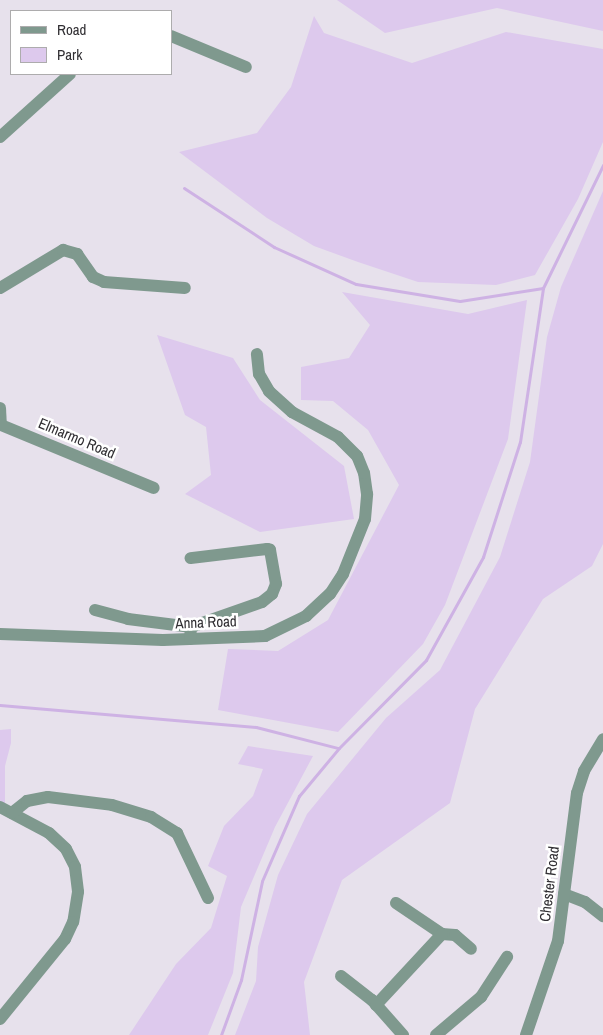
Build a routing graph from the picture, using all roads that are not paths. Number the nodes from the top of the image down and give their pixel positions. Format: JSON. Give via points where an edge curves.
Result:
{"nodes":[{"id":1,"x":172,"y":36,"type":"edge"},
{"id":2,"x":246,"y":67,"type":"dead end"},
{"id":3,"x":69,"y":75,"type":"edge"},
{"id":4,"x":0,"y":137,"type":"edge"},
{"id":5,"x":0,"y":288,"type":"edge"},
{"id":6,"x":185,"y":288,"type":"dead end"},
{"id":7,"x":257,"y":354,"type":"dead end"},
{"id":8,"x":0,"y":408,"type":"edge"},
{"id":9,"x":1,"y":424,"type":"edge"},
{"id":10,"x":154,"y":488,"type":"dead end"},
{"id":11,"x":191,"y":558,"type":"dead end"},
{"id":12,"x":96,"y":610,"type":"dead end"},
{"id":13,"x":190,"y":633,"type":"junction"},
{"id":14,"x":0,"y":634,"type":"edge"},
{"id":15,"x":603,"y":739,"type":"edge"},
{"id":16,"x":6,"y":810,"type":"edge"},
{"id":17,"x":564,"y":894,"type":"junction"},
{"id":18,"x":208,"y":898,"type":"dead end"},
{"id":19,"x":396,"y":903,"type":"dead end"},
{"id":20,"x":603,"y":916,"type":"edge"},
{"id":21,"x":442,"y":934,"type":"junction"},
{"id":22,"x":470,"y":949,"type":"dead end"},
{"id":23,"x":507,"y":957,"type":"dead end"},
{"id":24,"x":341,"y":976,"type":"dead end"},
{"id":25,"x":376,"y":1005,"type":"junction"},
{"id":26,"x":0,"y":1019,"type":"edge"},
{"id":27,"x":403,"y":1035,"type":"edge"},
{"id":28,"x":436,"y":1035,"type":"edge"},
{"id":29,"x":526,"y":1035,"type":"edge"}],
"edges":[{"from":1,"to":2,"type":"street"},
{"from":3,"to":4,"type":"street"},
{"from":5,"to":6,"type":"street","via":[[63,250],[76,254],[93,276],[104,282]]},
{"from":7,"to":13,"type":"street","name":"Anna Road","via":[[258,374],[278,400],[338,437],[357,456],[367,494],[361,532],[338,582],[306,616],[265,636]]},
{"from":8,"to":9,"type":"street","name":"Elmarmo Road"},
{"from":9,"to":10,"type":"street","name":"Elmarmo Road"},
{"from":11,"to":13,"type":"street","via":[[267,549],[270,550],[276,584],[272,594],[262,602]]},
{"from":12,"to":13,"type":"street"},
{"from":13,"to":14,"type":"street","name":"Anna Road"},
{"from":15,"to":17,"type":"street","name":"Chester Road","via":[[584,771],[577,794]]},
{"from":16,"to":18,"type":"street","via":[[48,797],[112,805],[151,817],[177,832]]},
{"from":16,"to":26,"type":"street","via":[[49,832],[66,849],[75,867],[78,903],[65,938]]},
{"from":17,"to":20,"type":"street","via":[[585,902]]},
{"from":17,"to":29,"type":"street","name":"Chester Road","via":[[554,957]]},
{"from":19,"to":21,"type":"street"},
{"from":21,"to":22,"type":"street","via":[[455,935]]},
{"from":21,"to":25,"type":"street"},
{"from":23,"to":28,"type":"street","via":[[481,998]]},
{"from":24,"to":25,"type":"street"},
{"from":25,"to":27,"type":"street"}]}
